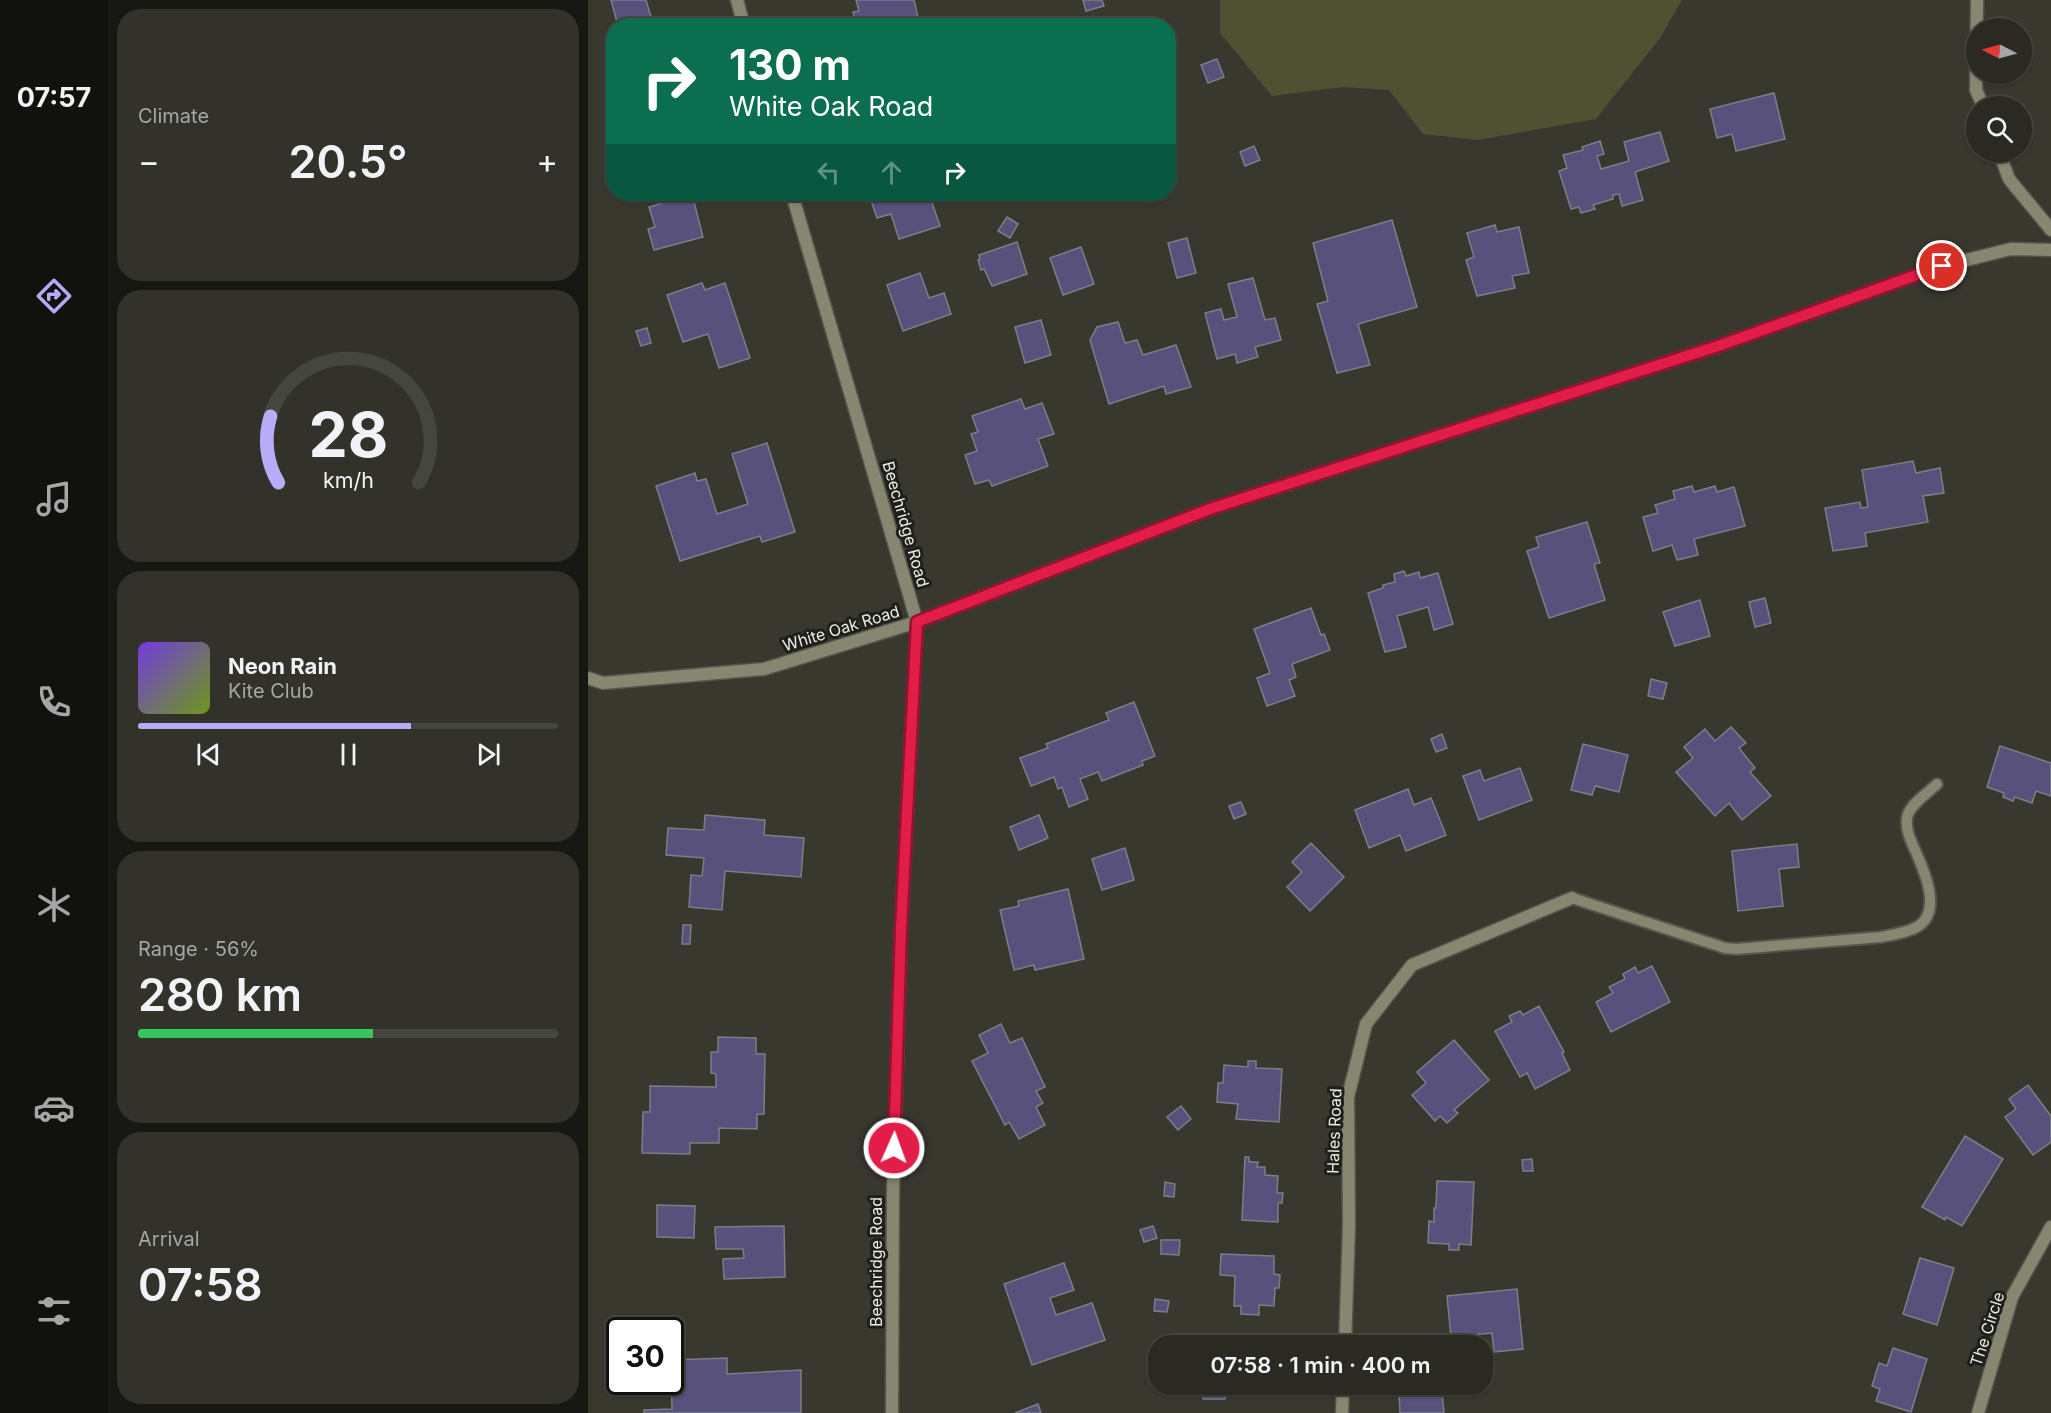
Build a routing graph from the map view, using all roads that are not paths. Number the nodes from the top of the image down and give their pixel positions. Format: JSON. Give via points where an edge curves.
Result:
{"nodes":[{"id":1,"x":737,"y":0,"type":"edge"},
{"id":2,"x":1977,"y":0,"type":"edge"},
{"id":3,"x":742,"y":18,"type":"edge"},
{"id":4,"x":1979,"y":96,"type":"edge"},
{"id":5,"x":2003,"y":162,"type":"edge"},
{"id":6,"x":794,"y":201,"type":"edge"},
{"id":7,"x":2051,"y":230,"type":"edge"},
{"id":8,"x":2051,"y":250,"type":"edge"},
{"id":9,"x":917,"y":622,"type":"junction"},
{"id":10,"x":588,"y":678,"type":"edge"},
{"id":11,"x":1937,"y":784,"type":"dead end"},
{"id":12,"x":1572,"y":898,"type":"joint"},
{"id":13,"x":2051,"y":1227,"type":"edge"},
{"id":14,"x":1345,"y":1335,"type":"edge"},
{"id":15,"x":1343,"y":1395,"type":"edge"},
{"id":16,"x":892,"y":1413,"type":"edge"},
{"id":17,"x":1342,"y":1413,"type":"edge"},
{"id":18,"x":1978,"y":1413,"type":"edge"}],
"edges":[{"from":1,"to":3,"type":"street"},
{"from":2,"to":4,"type":"street"},
{"from":5,"to":7,"type":"street","via":[[2010,179]]},
{"from":6,"to":9,"type":"street","name":"Beechridge Road"},
{"from":8,"to":9,"type":"street","name":"White Oak Road","via":[[2011,249],[1942,266],[1718,346],[1210,509]]},
{"from":9,"to":10,"type":"street","name":"White Oak Road","via":[[764,669],[603,683]]},
{"from":9,"to":16,"type":"street","name":"Beechridge Road","via":[[901,928],[893,1192]]},
{"from":11,"to":12,"type":"lane","via":[[1908,814],[1906,826],[1930,899],[1928,915],[1919,927],[1904,932],[1736,950]]},
{"from":12,"to":14,"type":"street","name":"Hales Road","via":[[1412,965],[1366,1024],[1348,1097]]},
{"from":13,"to":18,"type":"street","name":"The Circle","via":[[2012,1297]]},
{"from":15,"to":17,"type":"street"}]}
